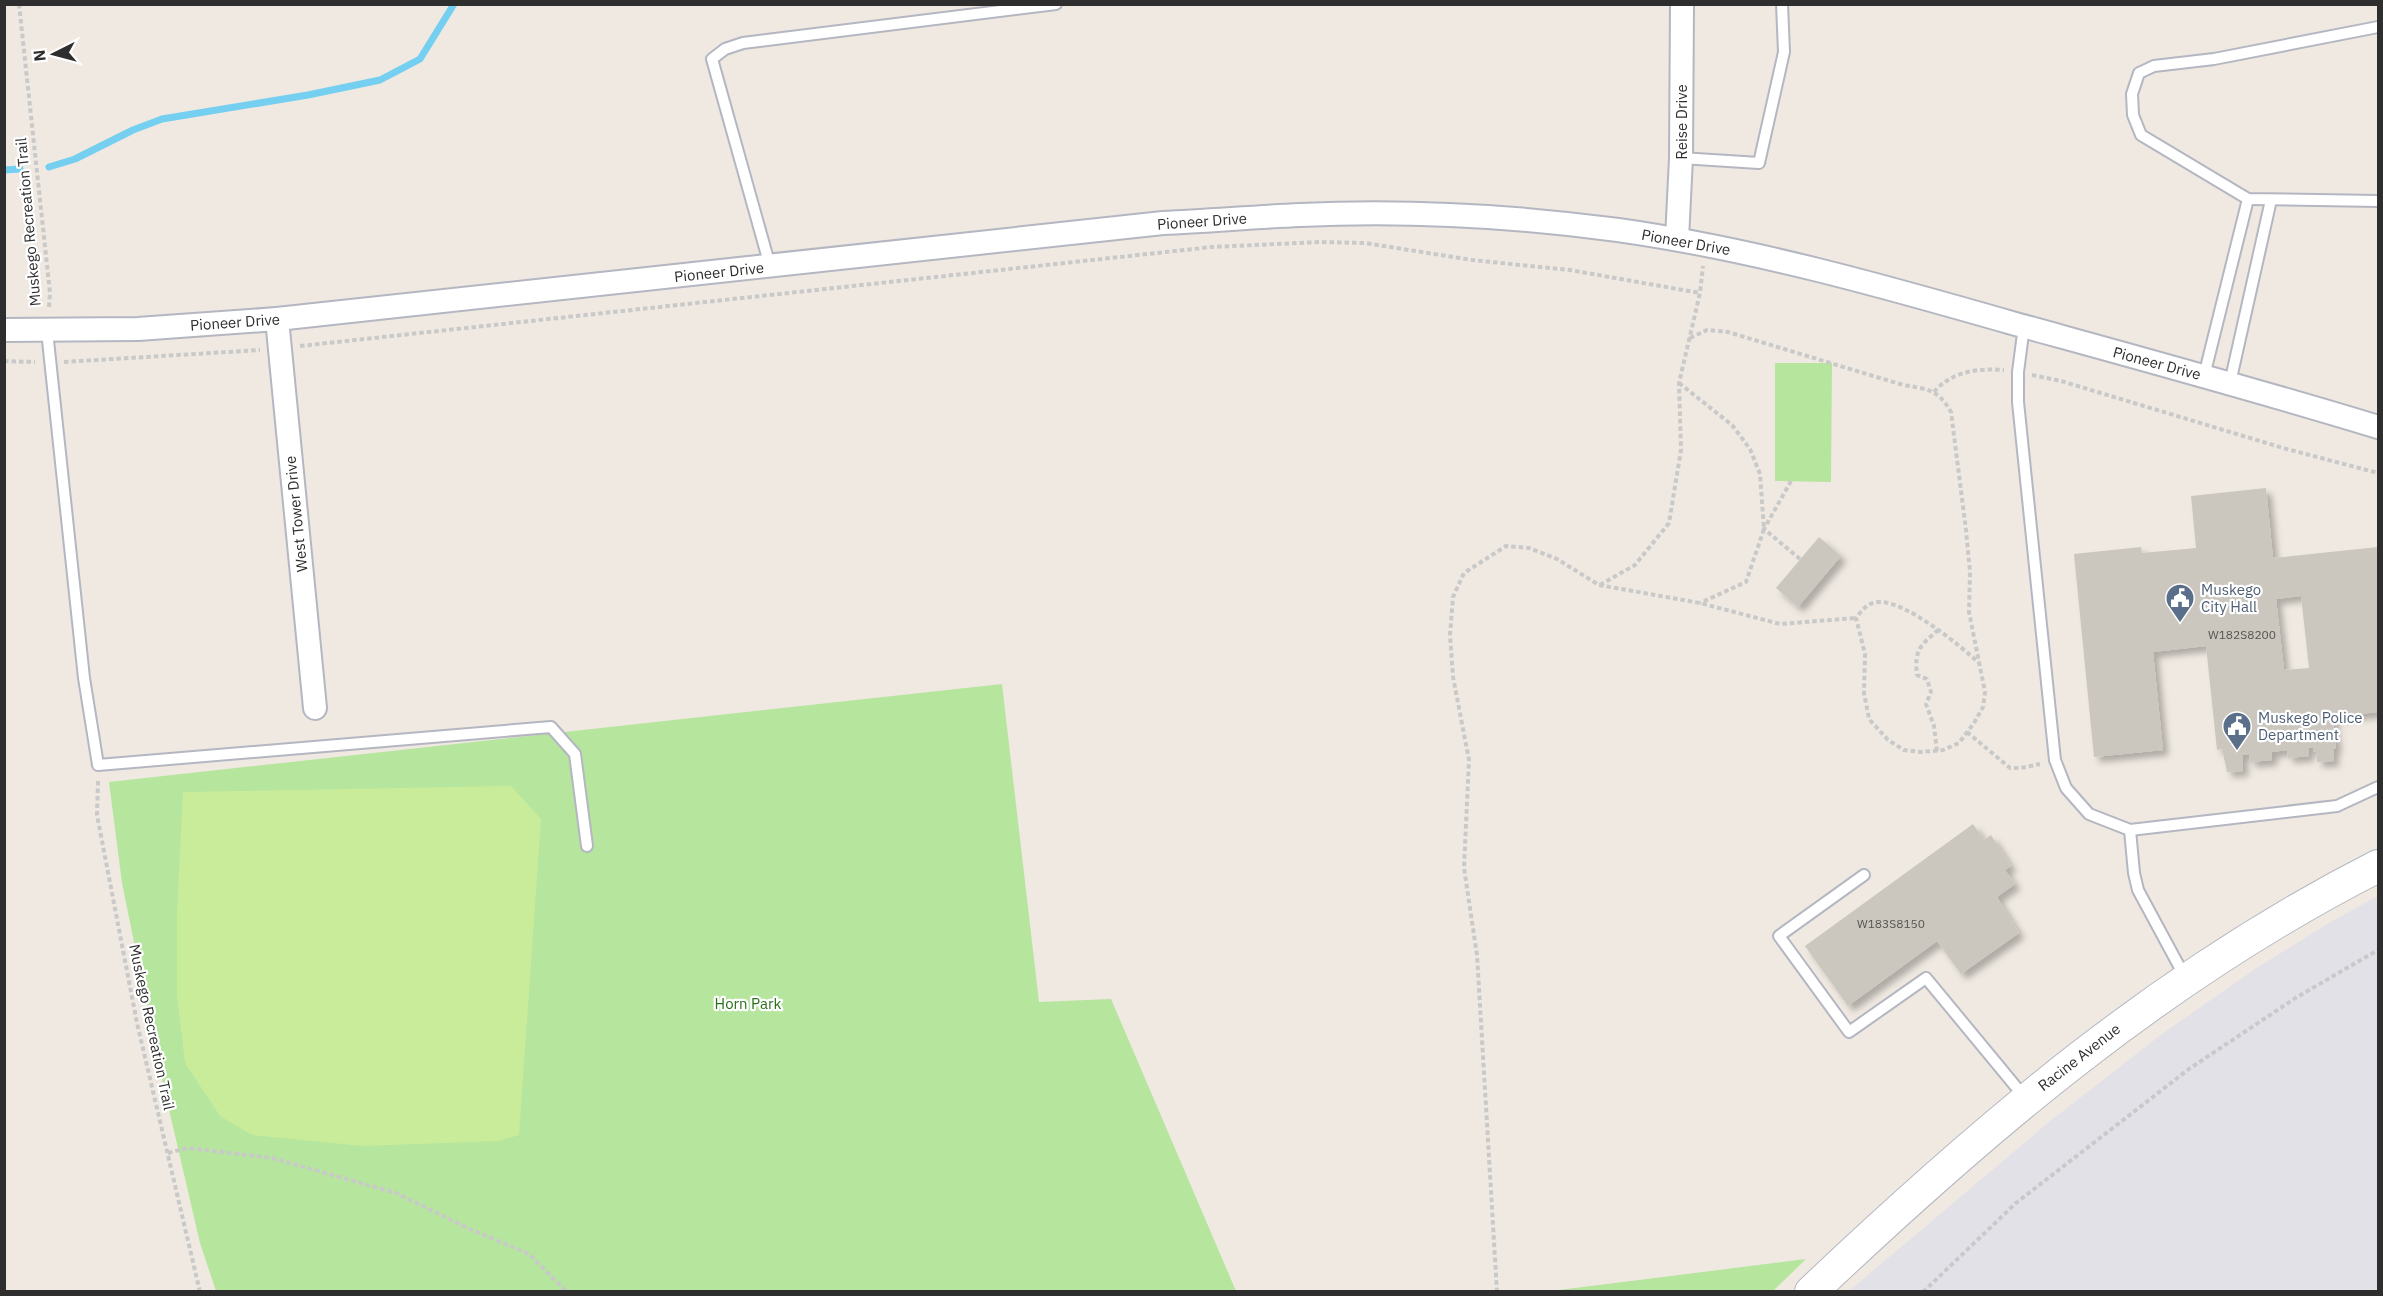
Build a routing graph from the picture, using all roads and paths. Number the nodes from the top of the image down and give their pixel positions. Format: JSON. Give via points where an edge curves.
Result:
{"nodes":[{"id":1,"x":19,"y":4,"type":"edge"},
{"id":2,"x":1056,"y":4,"type":"edge"},
{"id":3,"x":1682,"y":4,"type":"edge"},
{"id":4,"x":1782,"y":4,"type":"edge"},
{"id":5,"x":2379,"y":27,"type":"edge"},
{"id":6,"x":1681,"y":158,"type":"junction"},
{"id":7,"x":2248,"y":199,"type":"junction"},
{"id":8,"x":2271,"y":200,"type":"junction"},
{"id":9,"x":2379,"y":201,"type":"edge"},
{"id":10,"x":1677,"y":239,"type":"junction"},
{"id":11,"x":1706,"y":244,"type":"junction"},
{"id":12,"x":770,"y":267,"type":"junction"},
{"id":13,"x":1700,"y":292,"type":"junction"},
{"id":14,"x":277,"y":319,"type":"junction"},
{"id":15,"x":2024,"y":326,"type":"junction"},
{"id":16,"x":4,"y":330,"type":"edge"},
{"id":17,"x":47,"y":331,"type":"junction"},
{"id":18,"x":1690,"y":338,"type":"junction"},
{"id":19,"x":290,"y":347,"type":"dead end"},
{"id":20,"x":265,"y":349,"type":"dead end"},
{"id":21,"x":4,"y":361,"type":"edge"},
{"id":22,"x":31,"y":362,"type":"dead end"},
{"id":23,"x":67,"y":362,"type":"dead end"},
{"id":24,"x":2018,"y":372,"type":"junction"},
{"id":25,"x":2204,"y":376,"type":"junction"},
{"id":26,"x":1679,"y":382,"type":"junction"},
{"id":27,"x":2230,"y":383,"type":"junction"},
{"id":28,"x":1934,"y":392,"type":"junction"},
{"id":29,"x":2379,"y":427,"type":"edge"},
{"id":30,"x":2379,"y":473,"type":"edge"},
{"id":31,"x":1791,"y":481,"type":"dead end"},
{"id":32,"x":1764,"y":529,"type":"junction"},
{"id":33,"x":1800,"y":559,"type":"dead end"},
{"id":34,"x":1599,"y":585,"type":"junction"},
{"id":35,"x":1700,"y":603,"type":"junction"},
{"id":36,"x":1856,"y":618,"type":"junction"},
{"id":37,"x":1938,"y":630,"type":"junction"},
{"id":38,"x":1980,"y":664,"type":"junction"},
{"id":39,"x":315,"y":708,"type":"dead end"},
{"id":40,"x":1967,"y":732,"type":"junction"},
{"id":41,"x":1937,"y":750,"type":"junction"},
{"id":42,"x":2055,"y":760,"type":"junction"},
{"id":43,"x":98,"y":765,"type":"junction"},
{"id":44,"x":2379,"y":787,"type":"edge"},
{"id":45,"x":2130,"y":830,"type":"junction"},
{"id":46,"x":587,"y":846,"type":"dead end"},
{"id":47,"x":2379,"y":866,"type":"edge"},
{"id":48,"x":1864,"y":875,"type":"dead end"},
{"id":49,"x":2379,"y":950,"type":"edge"},
{"id":50,"x":2186,"y":979,"type":"junction"},
{"id":51,"x":2026,"y":1099,"type":"junction"},
{"id":52,"x":168,"y":1153,"type":"junction"},
{"id":53,"x":200,"y":1292,"type":"edge"},
{"id":54,"x":567,"y":1292,"type":"edge"},
{"id":55,"x":1497,"y":1292,"type":"edge"},
{"id":56,"x":1811,"y":1292,"type":"edge"},
{"id":57,"x":1923,"y":1292,"type":"edge"}],
"edges":[{"from":1,"to":17,"type":"path","name":"Muskego Recreation Trail","via":[[50,293]]},
{"from":2,"to":12,"type":"lane","via":[[742,43],[724,49],[712,59]]},
{"from":3,"to":6,"type":"street","name":"Reise Drive"},
{"from":4,"to":6,"type":"lane","via":[[1784,52],[1759,163]]},
{"from":5,"to":7,"type":"lane","via":[[2214,59],[2154,66],[2139,73],[2132,94],[2133,115],[2141,135]]},
{"from":6,"to":10,"type":"street","name":"Reise Drive"},
{"from":7,"to":8,"type":"lane"},
{"from":7,"to":25,"type":"lane"},
{"from":8,"to":9,"type":"lane"},
{"from":8,"to":27,"type":"lane"},
{"from":10,"to":11,"type":"street","name":"Pioneer Drive"},
{"from":10,"to":12,"type":"street","name":"Pioneer Drive","via":[[1486,218],[1302,215],[1152,225]]},
{"from":11,"to":13,"type":"path"},
{"from":11,"to":15,"type":"street","name":"Pioneer Drive","via":[[1880,285]]},
{"from":12,"to":14,"type":"street","name":"Pioneer Drive"},
{"from":13,"to":18,"type":"path"},
{"from":13,"to":19,"type":"path","via":[[1365,243],[1320,242],[1200,248]]},
{"from":14,"to":17,"type":"street","name":"Pioneer Drive"},
{"from":14,"to":39,"type":"street","name":"West Tower Drive"},
{"from":15,"to":24,"type":"lane"},
{"from":15,"to":25,"type":"street","name":"Pioneer Drive"},
{"from":16,"to":17,"type":"street","name":"Pioneer Drive"},
{"from":17,"to":43,"type":"lane","via":[[84,678]]},
{"from":18,"to":26,"type":"path"},
{"from":18,"to":28,"type":"path","via":[[1707,330],[1728,332]]},
{"from":20,"to":23,"type":"path"},
{"from":21,"to":22,"type":"path"},
{"from":24,"to":28,"type":"path","via":[[1970,370],[1942,383]]},
{"from":24,"to":30,"type":"path"},
{"from":24,"to":42,"type":"lane"},
{"from":25,"to":27,"type":"street","name":"Pioneer Drive"},
{"from":26,"to":32,"type":"path","via":[[1732,425],[1750,449],[1760,474]]},
{"from":26,"to":34,"type":"path","via":[[1681,450],[1669,523],[1635,565]]},
{"from":27,"to":29,"type":"street","name":"Pioneer Drive"},
{"from":28,"to":38,"type":"path","via":[[1951,411],[1970,572],[1969,612]]},
{"from":31,"to":32,"type":"path"},
{"from":32,"to":33,"type":"path"},
{"from":32,"to":35,"type":"path","via":[[1746,582]]},
{"from":34,"to":35,"type":"path"},
{"from":34,"to":55,"type":"path","via":[[1557,559],[1528,548],[1506,546],[1464,573],[1453,597],[1453,677],[1469,760],[1464,868],[1477,955]]},
{"from":35,"to":36,"type":"path","via":[[1780,624]]},
{"from":36,"to":37,"type":"path","via":[[1865,607],[1879,602],[1899,607]]},
{"from":36,"to":41,"type":"path","via":[[1865,654],[1864,693],[1869,719],[1888,740],[1904,750]]},
{"from":37,"to":38,"type":"path"},
{"from":37,"to":41,"type":"path","via":[[1921,645],[1915,657],[1917,675],[1927,679],[1931,692],[1926,704]]},
{"from":38,"to":40,"type":"path","via":[[1985,692],[1983,707]]},
{"from":40,"to":41,"type":"path","via":[[1959,743]]},
{"from":40,"to":42,"type":"path","via":[[2010,768]]},
{"from":42,"to":45,"type":"lane","via":[[2066,788],[2089,814]]},
{"from":43,"to":46,"type":"lane","via":[[551,727],[575,754]]},
{"from":43,"to":52,"type":"path","name":"Muskego Recreation Trail","via":[[97,815],[137,1023]]},
{"from":44,"to":45,"type":"lane","via":[[2337,806]]},
{"from":45,"to":50,"type":"lane","via":[[2138,890]]},
{"from":47,"to":50,"type":"main road","name":"Racine Avenue"},
{"from":48,"to":51,"type":"lane","via":[[1779,936],[1849,1032],[1926,978]]},
{"from":49,"to":57,"type":"path","via":[[2296,997],[2189,1069],[2016,1203]]},
{"from":50,"to":51,"type":"main road","name":"Racine Avenue"},
{"from":51,"to":56,"type":"main road","name":"Racine Avenue"},
{"from":52,"to":53,"type":"path","name":"Muskego Recreation Trail"},
{"from":52,"to":54,"type":"path","via":[[188,1148],[272,1158],[396,1193],[530,1254]]}]}
